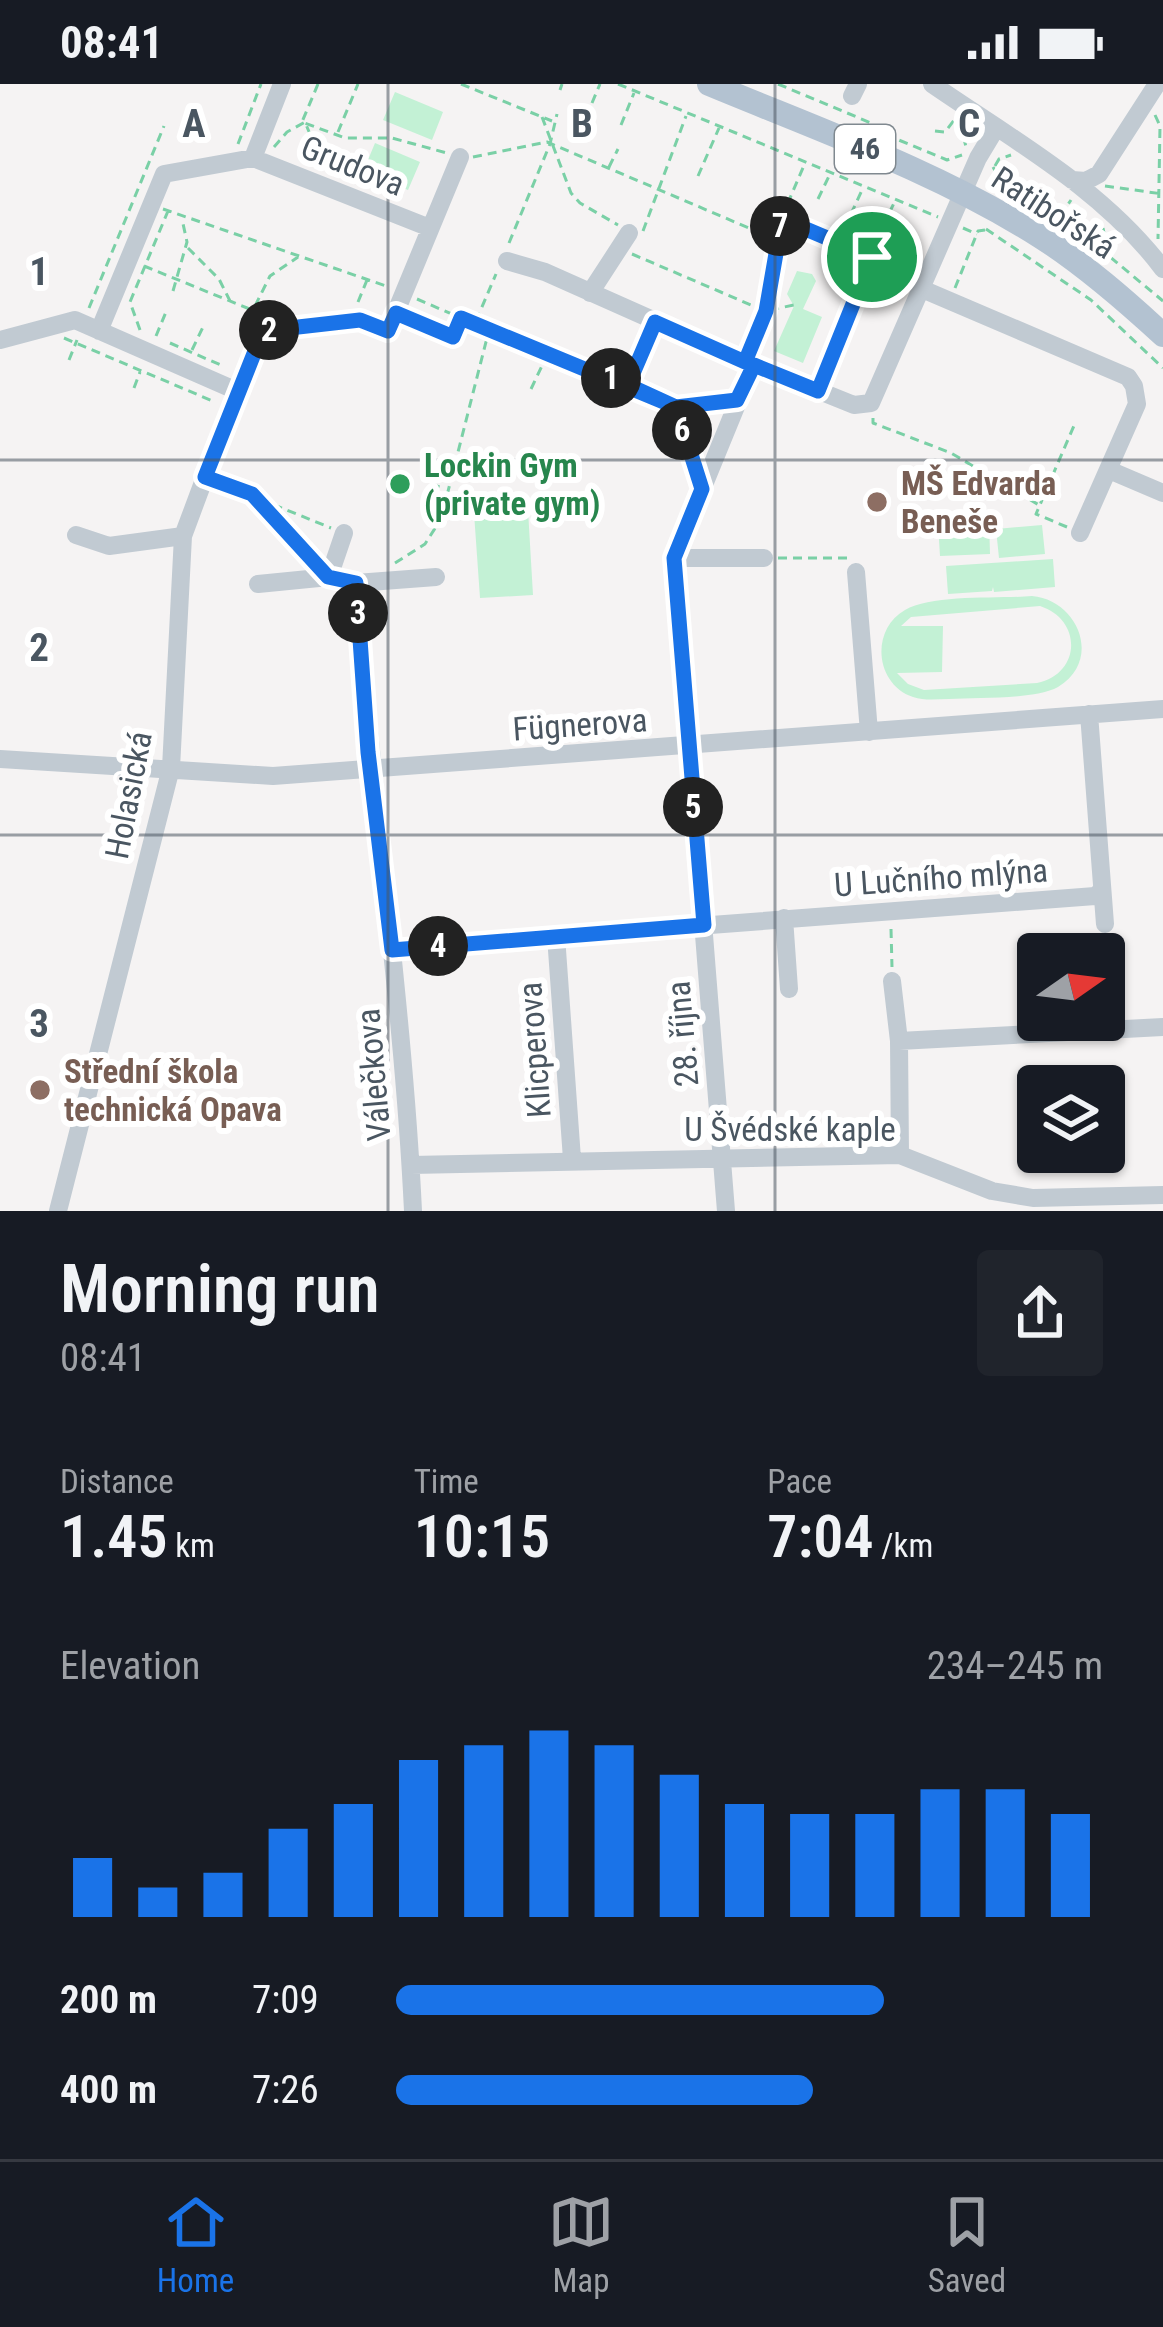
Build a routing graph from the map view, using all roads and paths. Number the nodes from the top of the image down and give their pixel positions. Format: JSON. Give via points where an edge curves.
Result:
{"nodes":[{"id":1,"x":261,"y":84,"type":"edge"},
{"id":2,"x":282,"y":84,"type":"edge"},
{"id":3,"x":318,"y":84,"type":"edge"},
{"id":4,"x":358,"y":84,"type":"edge"},
{"id":5,"x":461,"y":84,"type":"edge"},
{"id":6,"x":600,"y":84,"type":"edge"},
{"id":7,"x":618,"y":84,"type":"edge"},
{"id":8,"x":709,"y":84,"type":"edge"},
{"id":9,"x":778,"y":84,"type":"edge"},
{"id":10,"x":1157,"y":84,"type":"edge"},
{"id":11,"x":947,"y":86,"type":"edge"},
{"id":12,"x":635,"y":91,"type":"junction"},
{"id":13,"x":592,"y":103,"type":"dead end"},
{"id":14,"x":687,"y":113,"type":"junction"},
{"id":15,"x":557,"y":114,"type":"dead end"},
{"id":16,"x":958,"y":114,"type":"dead end"},
{"id":17,"x":1155,"y":115,"type":"dead end"},
{"id":18,"x":542,"y":117,"type":"junction"},
{"id":19,"x":304,"y":122,"type":"junction"},
{"id":20,"x":554,"y":122,"type":"junction"},
{"id":21,"x":621,"y":125,"type":"dead end"},
{"id":22,"x":164,"y":126,"type":"dead end"},
{"id":23,"x":720,"y":126,"type":"junction"},
{"id":24,"x":996,"y":128,"type":"junction"},
{"id":25,"x":337,"y":134,"type":"junction"},
{"id":26,"x":550,"y":144,"type":"junction"},
{"id":27,"x":233,"y":148,"type":"dead end"},
{"id":28,"x":618,"y":149,"type":"dead end"},
{"id":29,"x":460,"y":157,"type":"junction"},
{"id":30,"x":160,"y":159,"type":"dead end"},
{"id":31,"x":999,"y":159,"type":"dead end"},
{"id":32,"x":150,"y":160,"type":"junction"},
{"id":33,"x":260,"y":160,"type":"junction"},
{"id":34,"x":806,"y":162,"type":"junction"},
{"id":35,"x":609,"y":169,"type":"junction"},
{"id":36,"x":831,"y":172,"type":"junction"},
{"id":37,"x":340,"y":176,"type":"dead end"},
{"id":38,"x":698,"y":176,"type":"dead end"},
{"id":39,"x":1093,"y":179,"type":"junction"},
{"id":40,"x":863,"y":186,"type":"junction"},
{"id":41,"x":1073,"y":187,"type":"junction"},
{"id":42,"x":658,"y":190,"type":"junction"},
{"id":43,"x":963,"y":193,"type":"junction"},
{"id":44,"x":1163,"y":194,"type":"edge"},
{"id":45,"x":896,"y":199,"type":"junction"},
{"id":46,"x":818,"y":200,"type":"dead end"},
{"id":47,"x":159,"y":208,"type":"junction"},
{"id":48,"x":851,"y":214,"type":"dead end"},
{"id":49,"x":1060,"y":216,"type":"junction"},
{"id":50,"x":182,"y":217,"type":"junction"},
{"id":51,"x":941,"y":218,"type":"dead end"},
{"id":52,"x":782,"y":219,"type":"junction"},
{"id":53,"x":883,"y":226,"type":"dead end"},
{"id":54,"x":430,"y":228,"type":"junction"},
{"id":55,"x":849,"y":239,"type":"dead end"},
{"id":56,"x":777,"y":240,"type":"junction"},
{"id":57,"x":624,"y":241,"type":"joint"},
{"id":58,"x":846,"y":246,"type":"junction"},
{"id":59,"x":187,"y":247,"type":"junction"},
{"id":60,"x":1161,"y":248,"type":"edge"},
{"id":61,"x":300,"y":256,"type":"junction"},
{"id":62,"x":508,"y":261,"type":"dead end"},
{"id":63,"x":136,"y":263,"type":"junction"},
{"id":64,"x":869,"y":265,"type":"junction"},
{"id":65,"x":1163,"y":269,"type":"edge"},
{"id":66,"x":884,"y":270,"type":"dead end"},
{"id":67,"x":680,"y":274,"type":"junction"},
{"id":68,"x":178,"y":280,"type":"junction"},
{"id":69,"x":367,"y":280,"type":"junction"},
{"id":70,"x":674,"y":283,"type":"dead end"},
{"id":71,"x":712,"y":288,"type":"junction"},
{"id":72,"x":922,"y":289,"type":"junction"},
{"id":73,"x":173,"y":292,"type":"dead end"},
{"id":74,"x":590,"y":293,"type":"junction"},
{"id":75,"x":707,"y":297,"type":"dead end"},
{"id":76,"x":230,"y":301,"type":"junction"},
{"id":77,"x":1163,"y":301,"type":"edge"},
{"id":78,"x":743,"y":302,"type":"junction"},
{"id":79,"x":949,"y":302,"type":"junction"},
{"id":80,"x":794,"y":305,"type":"dead end"},
{"id":81,"x":398,"y":309,"type":"junction"},
{"id":82,"x":359,"y":310,"type":"junction"},
{"id":83,"x":738,"y":311,"type":"dead end"},
{"id":84,"x":766,"y":311,"type":"junction"},
{"id":85,"x":166,"y":312,"type":"dead end"},
{"id":86,"x":475,"y":322,"type":"junction"},
{"id":87,"x":655,"y":322,"type":"junction"},
{"id":88,"x":266,"y":324,"type":"joint"},
{"id":89,"x":91,"y":327,"type":"junction"},
{"id":90,"x":202,"y":327,"type":"dead end"},
{"id":91,"x":40,"y":328,"type":"junction"},
{"id":92,"x":489,"y":328,"type":"junction"},
{"id":93,"x":844,"y":328,"type":"junction"},
{"id":94,"x":858,"y":333,"type":"dead end"},
{"id":95,"x":1163,"y":334,"type":"edge"},
{"id":96,"x":448,"y":335,"type":"dead end"},
{"id":97,"x":155,"y":338,"type":"junction"},
{"id":98,"x":0,"y":340,"type":"edge"},
{"id":99,"x":410,"y":340,"type":"dead end"},
{"id":100,"x":76,"y":343,"type":"junction"},
{"id":101,"x":191,"y":352,"type":"junction"},
{"id":102,"x":549,"y":352,"type":"junction"},
{"id":103,"x":69,"y":361,"type":"dead end"},
{"id":104,"x":749,"y":363,"type":"junction"},
{"id":105,"x":224,"y":366,"type":"dead end"},
{"id":106,"x":1163,"y":368,"type":"edge"},
{"id":107,"x":140,"y":370,"type":"junction"},
{"id":108,"x":175,"y":385,"type":"junction"},
{"id":109,"x":628,"y":385,"type":"junction"},
{"id":110,"x":134,"y":388,"type":"dead end"},
{"id":111,"x":531,"y":389,"type":"dead end"},
{"id":112,"x":818,"y":391,"type":"junction"},
{"id":113,"x":170,"y":393,"type":"dead end"},
{"id":114,"x":233,"y":399,"type":"junction"},
{"id":115,"x":737,"y":400,"type":"junction"},
{"id":116,"x":872,"y":403,"type":"junction"},
{"id":117,"x":676,"y":407,"type":"junction"},
{"id":118,"x":1076,"y":421,"type":"dead end"},
{"id":119,"x":1109,"y":470,"type":"junction"},
{"id":120,"x":205,"y":477,"type":"junction"},
{"id":121,"x":431,"y":484,"type":"dead end"},
{"id":122,"x":702,"y":489,"type":"junction"},
{"id":123,"x":447,"y":490,"type":"junction"},
{"id":124,"x":1163,"y":493,"type":"edge"},
{"id":125,"x":252,"y":494,"type":"junction"},
{"id":126,"x":1039,"y":505,"type":"junction"},
{"id":127,"x":344,"y":533,"type":"joint"},
{"id":128,"x":1080,"y":533,"type":"joint"},
{"id":129,"x":76,"y":536,"type":"dead end"},
{"id":130,"x":183,"y":536,"type":"junction"},
{"id":131,"x":674,"y":558,"type":"junction"},
{"id":132,"x":764,"y":558,"type":"joint"},
{"id":133,"x":388,"y":566,"type":"dead end"},
{"id":134,"x":856,"y":572,"type":"joint"},
{"id":135,"x":328,"y":577,"type":"junction"},
{"id":136,"x":436,"y":577,"type":"dead end"},
{"id":137,"x":356,"y":583,"type":"junction"},
{"id":138,"x":258,"y":584,"type":"dead end"},
{"id":139,"x":1163,"y":709,"type":"edge"},
{"id":140,"x":1089,"y":714,"type":"junction"},
{"id":141,"x":869,"y":732,"type":"junction"},
{"id":142,"x":688,"y":747,"type":"junction"},
{"id":143,"x":0,"y":759,"type":"edge"},
{"id":144,"x":171,"y":768,"type":"junction"},
{"id":145,"x":370,"y":769,"type":"junction"},
{"id":146,"x":1100,"y":892,"type":"junction"},
{"id":147,"x":891,"y":912,"type":"junction"},
{"id":148,"x":784,"y":918,"type":"junction"},
{"id":149,"x":1105,"y":923,"type":"dead end"},
{"id":150,"x":704,"y":925,"type":"junction"},
{"id":151,"x":556,"y":936,"type":"junction"},
{"id":152,"x":392,"y":950,"type":"junction"},
{"id":153,"x":892,"y":981,"type":"joint"},
{"id":154,"x":789,"y":989,"type":"dead end"},
{"id":155,"x":1163,"y":1027,"type":"edge"},
{"id":156,"x":899,"y":1041,"type":"junction"},
{"id":157,"x":900,"y":1155,"type":"junction"},
{"id":158,"x":722,"y":1158,"type":"junction"},
{"id":159,"x":572,"y":1159,"type":"junction"},
{"id":160,"x":411,"y":1165,"type":"junction"},
{"id":161,"x":1163,"y":1195,"type":"edge"},
{"id":162,"x":58,"y":1211,"type":"edge"},
{"id":163,"x":413,"y":1211,"type":"edge"},
{"id":164,"x":726,"y":1211,"type":"edge"}],
"edges":[{"from":1,"to":27,"type":"path"},
{"from":2,"to":33,"type":"street"},
{"from":3,"to":19,"type":"path"},
{"from":4,"to":25,"type":"path"},
{"from":5,"to":18,"type":"path"},
{"from":6,"to":13,"type":"path"},
{"from":7,"to":12,"type":"path"},
{"from":8,"to":43,"type":"main road","name":"Ratibořská","number":"46"},
{"from":9,"to":16,"type":"path","via":[[947,160],[967,146]]},
{"from":10,"to":39,"type":"street"},
{"from":11,"to":24,"type":"street","name":"Ratibořská"},
{"from":12,"to":14,"type":"path"},
{"from":12,"to":21,"type":"path"},
{"from":14,"to":23,"type":"path"},
{"from":14,"to":42,"type":"path"},
{"from":15,"to":20,"type":"path"},
{"from":17,"to":60,"type":"path"},
{"from":18,"to":20,"type":"path"},
{"from":18,"to":26,"type":"path"},
{"from":19,"to":25,"type":"path"},
{"from":19,"to":33,"type":"path"},
{"from":19,"to":37,"type":"path"},
{"from":20,"to":26,"type":"path"},
{"from":22,"to":32,"type":"path"},
{"from":23,"to":34,"type":"path"},
{"from":23,"to":38,"type":"path"},
{"from":24,"to":41,"type":"street","name":"Ratibořská"},
{"from":24,"to":43,"type":"street","name":"Ratibořská"},
{"from":25,"to":29,"type":"path","via":[[404,140]]},
{"from":26,"to":29,"type":"path"},
{"from":26,"to":35,"type":"path"},
{"from":26,"to":42,"type":"path","via":[[580,203],[641,236]]},
{"from":26,"to":86,"type":"path"},
{"from":28,"to":35,"type":"path"},
{"from":29,"to":54,"type":"street","name":"Grudova"},
{"from":30,"to":32,"type":"path"},
{"from":31,"to":49,"type":"path","via":[[997,178]]},
{"from":32,"to":89,"type":"path"},
{"from":33,"to":47,"type":"street","via":[[164,174]]},
{"from":33,"to":54,"type":"street","name":"Grudova"},
{"from":34,"to":36,"type":"path"},
{"from":34,"to":52,"type":"path"},
{"from":35,"to":42,"type":"path"},
{"from":36,"to":40,"type":"path"},
{"from":36,"to":46,"type":"path"},
{"from":39,"to":41,"type":"street"},
{"from":39,"to":44,"type":"path","via":[[1110,189]]},
{"from":40,"to":45,"type":"path"},
{"from":40,"to":48,"type":"path"},
{"from":41,"to":49,"type":"path"},
{"from":41,"to":65,"type":"street","name":"Ratibořská","via":[[1129,227]]},
{"from":42,"to":56,"type":"path"},
{"from":43,"to":72,"type":"street"},
{"from":43,"to":95,"type":"main road","name":"Ratibořská","number":"46","via":[[1046,240]]},
{"from":45,"to":51,"type":"path"},
{"from":45,"to":53,"type":"path"},
{"from":47,"to":50,"type":"path"},
{"from":47,"to":63,"type":"street"},
{"from":47,"to":63,"type":"path"},
{"from":49,"to":77,"type":"path"},
{"from":50,"to":59,"type":"path"},
{"from":50,"to":61,"type":"path"},
{"from":52,"to":56,"type":"path"},
{"from":52,"to":58,"type":"path"},
{"from":54,"to":81,"type":"street","name":"Grudova"},
{"from":55,"to":58,"type":"path"},
{"from":56,"to":84,"type":"path"},
{"from":57,"to":67,"type":"path"},
{"from":57,"to":74,"type":"street"},
{"from":58,"to":64,"type":"path","via":[[872,257]]},
{"from":59,"to":68,"type":"path"},
{"from":59,"to":76,"type":"path"},
{"from":61,"to":69,"type":"path"},
{"from":61,"to":76,"type":"path","via":[[271,276],[254,310]]},
{"from":62,"to":74,"type":"street"},
{"from":63,"to":68,"type":"path"},
{"from":63,"to":89,"type":"street"},
{"from":63,"to":97,"type":"path","via":[[130,302],[141,332]]},
{"from":64,"to":66,"type":"path"},
{"from":64,"to":93,"type":"path"},
{"from":67,"to":70,"type":"path"},
{"from":67,"to":71,"type":"path"},
{"from":68,"to":73,"type":"path"},
{"from":68,"to":76,"type":"path"},
{"from":69,"to":81,"type":"path"},
{"from":69,"to":82,"type":"path"},
{"from":71,"to":75,"type":"path"},
{"from":71,"to":78,"type":"path"},
{"from":72,"to":79,"type":"street"},
{"from":72,"to":116,"type":"street"},
{"from":74,"to":87,"type":"street"},
{"from":78,"to":83,"type":"path"},
{"from":78,"to":84,"type":"path"},
{"from":79,"to":106,"type":"path","via":[[978,231],[986,230],[1090,300]]},
{"from":79,"to":119,"type":"street","via":[[1128,376],[1137,404]]},
{"from":80,"to":84,"type":"path"},
{"from":81,"to":82,"type":"street"},
{"from":81,"to":86,"type":"path"},
{"from":81,"to":96,"type":"street"},
{"from":81,"to":99,"type":"street"},
{"from":82,"to":88,"type":"path"},
{"from":84,"to":104,"type":"path"},
{"from":85,"to":97,"type":"path"},
{"from":86,"to":92,"type":"path"},
{"from":87,"to":104,"type":"street"},
{"from":87,"to":109,"type":"path"},
{"from":88,"to":114,"type":"street","name":"Holasická"},
{"from":89,"to":91,"type":"street","via":[[69,319]]},
{"from":89,"to":100,"type":"path"},
{"from":89,"to":114,"type":"street"},
{"from":90,"to":101,"type":"path"},
{"from":91,"to":98,"type":"street"},
{"from":91,"to":100,"type":"path"},
{"from":92,"to":102,"type":"path"},
{"from":92,"to":123,"type":"path"},
{"from":93,"to":94,"type":"path"},
{"from":93,"to":112,"type":"path"},
{"from":97,"to":101,"type":"path"},
{"from":100,"to":103,"type":"path"},
{"from":100,"to":107,"type":"path"},
{"from":101,"to":105,"type":"path"},
{"from":102,"to":109,"type":"path"},
{"from":102,"to":111,"type":"path"},
{"from":104,"to":112,"type":"street"},
{"from":104,"to":115,"type":"street","name":"28. října"},
{"from":107,"to":108,"type":"path"},
{"from":107,"to":110,"type":"path"},
{"from":108,"to":113,"type":"path"},
{"from":108,"to":114,"type":"path"},
{"from":109,"to":117,"type":"path"},
{"from":112,"to":116,"type":"street"},
{"from":114,"to":120,"type":"street","name":"Holasická"},
{"from":115,"to":117,"type":"path"},
{"from":115,"to":122,"type":"street","name":"28. října"},
{"from":116,"to":126,"type":"path","via":[[873,422],[951,453]]},
{"from":117,"to":122,"type":"path"},
{"from":118,"to":126,"type":"path"},
{"from":119,"to":124,"type":"street"},
{"from":119,"to":128,"type":"street"},
{"from":120,"to":125,"type":"path"},
{"from":120,"to":130,"type":"street","name":"Holasická"},
{"from":121,"to":123,"type":"path"},
{"from":122,"to":131,"type":"street","name":"28. října"},
{"from":123,"to":133,"type":"path","via":[[434,532]]},
{"from":125,"to":127,"type":"path"},
{"from":125,"to":135,"type":"path"},
{"from":126,"to":128,"type":"path","via":[[1036,514]]},
{"from":127,"to":135,"type":"street"},
{"from":129,"to":130,"type":"street","via":[[110,546]]},
{"from":130,"to":144,"type":"street","name":"Holasická"},
{"from":131,"to":132,"type":"street"},
{"from":131,"to":142,"type":"street","name":"28. října"},
{"from":132,"to":134,"type":"path","via":[[855,558]]},
{"from":134,"to":141,"type":"street"},
{"from":135,"to":137,"type":"street"},
{"from":135,"to":138,"type":"street"},
{"from":136,"to":137,"type":"street"},
{"from":137,"to":145,"type":"street","name":"Válečkova"},
{"from":139,"to":140,"type":"street","name":"Fügnerova"},
{"from":140,"to":141,"type":"street","name":"Fügnerova"},
{"from":140,"to":146,"type":"street"},
{"from":141,"to":142,"type":"street","name":"Fügnerova"},
{"from":142,"to":145,"type":"street","name":"Fügnerova"},
{"from":142,"to":150,"type":"street","name":"28. října"},
{"from":143,"to":144,"type":"street","name":"Fügnerova"},
{"from":144,"to":145,"type":"street","name":"Fügnerova","via":[[273,776]]},
{"from":144,"to":162,"type":"street","name":"Holasická"},
{"from":145,"to":152,"type":"street","name":"Válečkova"},
{"from":146,"to":147,"type":"street","name":"U Lučního mlýna"},
{"from":146,"to":149,"type":"street"},
{"from":147,"to":148,"type":"street","name":"U Lučního mlýna"},
{"from":147,"to":153,"type":"path"},
{"from":148,"to":150,"type":"street","name":"U Lučního mlýna"},
{"from":148,"to":154,"type":"street"},
{"from":150,"to":151,"type":"street","name":"U Lučního mlýna"},
{"from":150,"to":158,"type":"street","name":"28. října"},
{"from":151,"to":152,"type":"street","name":"U Lučního mlýna"},
{"from":151,"to":159,"type":"street","name":"Klicperova"},
{"from":152,"to":160,"type":"street","name":"Válečkova"},
{"from":153,"to":156,"type":"street"},
{"from":155,"to":156,"type":"street"},
{"from":156,"to":157,"type":"street"},
{"from":157,"to":158,"type":"street","name":"U Švédské kaple"},
{"from":157,"to":161,"type":"street","name":"U Švédské kaple","via":[[992,1192]]},
{"from":158,"to":159,"type":"street","name":"U Švédské kaple"},
{"from":158,"to":164,"type":"street","name":"28. října"},
{"from":159,"to":160,"type":"street","name":"U Švédské kaple"},
{"from":160,"to":163,"type":"street","name":"Válečkova"}]}
